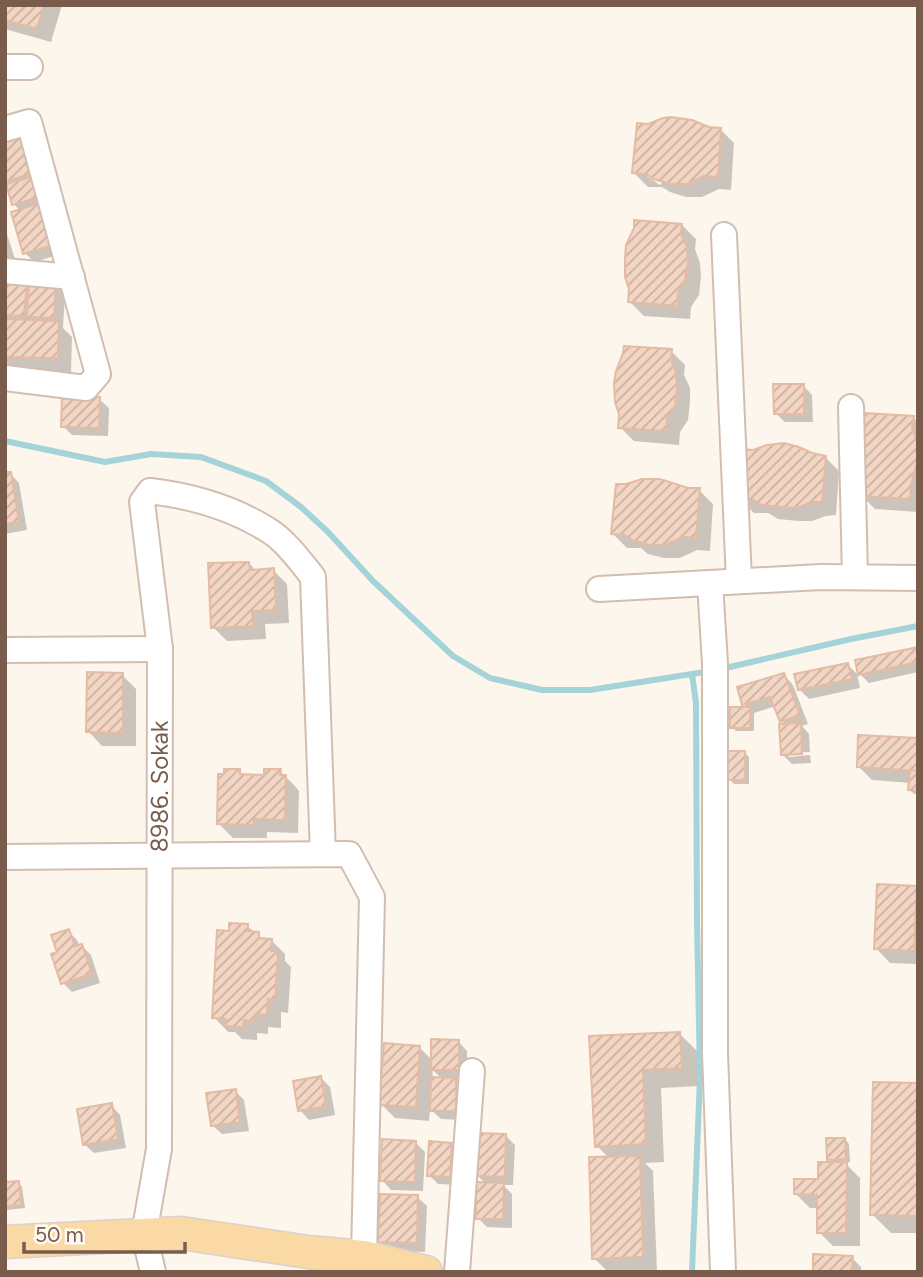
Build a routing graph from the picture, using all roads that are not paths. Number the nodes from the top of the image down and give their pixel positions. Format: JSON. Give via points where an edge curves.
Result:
{"nodes":[{"id":1,"x":5,"y":129,"type":"edge"},
{"id":2,"x":724,"y":235,"type":"dead end"},
{"id":3,"x":5,"y":271,"type":"edge"},
{"id":4,"x":72,"y":277,"type":"junction"},
{"id":5,"x":5,"y":378,"type":"edge"},
{"id":6,"x":851,"y":407,"type":"dead end"},
{"id":7,"x":855,"y":577,"type":"junction"},
{"id":8,"x":918,"y":578,"type":"edge"},
{"id":9,"x":739,"y":581,"type":"junction"},
{"id":10,"x":710,"y":583,"type":"junction"},
{"id":11,"x":599,"y":589,"type":"dead end"},
{"id":12,"x":160,"y":649,"type":"junction"},
{"id":13,"x":5,"y":650,"type":"edge"},
{"id":14,"x":323,"y":854,"type":"junction"},
{"id":15,"x":159,"y":856,"type":"junction"},
{"id":16,"x":5,"y":857,"type":"edge"},
{"id":17,"x":472,"y":1071,"type":"dead end"},
{"id":18,"x":144,"y":1234,"type":"junction"},
{"id":19,"x":5,"y":1242,"type":"edge"},
{"id":20,"x":364,"y":1257,"type":"junction"},
{"id":21,"x":153,"y":1272,"type":"edge"},
{"id":22,"x":426,"y":1272,"type":"edge"},
{"id":23,"x":457,"y":1272,"type":"edge"},
{"id":24,"x":723,"y":1272,"type":"edge"}],
"edges":[{"from":1,"to":4,"type":"street","via":[[29,122]]},
{"from":2,"to":9,"type":"street"},
{"from":3,"to":4,"type":"street"},
{"from":4,"to":5,"type":"street","via":[[98,374],[86,388]]},
{"from":6,"to":7,"type":"street"},
{"from":7,"to":8,"type":"street"},
{"from":7,"to":9,"type":"street"},
{"from":9,"to":10,"type":"street"},
{"from":10,"to":11,"type":"street"},
{"from":10,"to":24,"type":"street","via":[[715,671],[715,1053]]},
{"from":12,"to":13,"type":"street"},
{"from":12,"to":14,"type":"street","name":"8986. Sokak","via":[[142,502],[150,491],[212,503],[270,531],[313,577]]},
{"from":12,"to":15,"type":"street","name":"8986. Sokak"},
{"from":14,"to":15,"type":"street"},
{"from":14,"to":20,"type":"street","via":[[349,854],[372,897]]},
{"from":15,"to":16,"type":"street"},
{"from":15,"to":18,"type":"street","name":"8986. Sokak","via":[[159,1149]]},
{"from":17,"to":23,"type":"street"},
{"from":18,"to":19,"type":"main road"},
{"from":18,"to":20,"type":"main road","via":[[181,1233]]},
{"from":18,"to":21,"type":"street","name":"8986. Sokak"},
{"from":20,"to":22,"type":"main road"}]}
